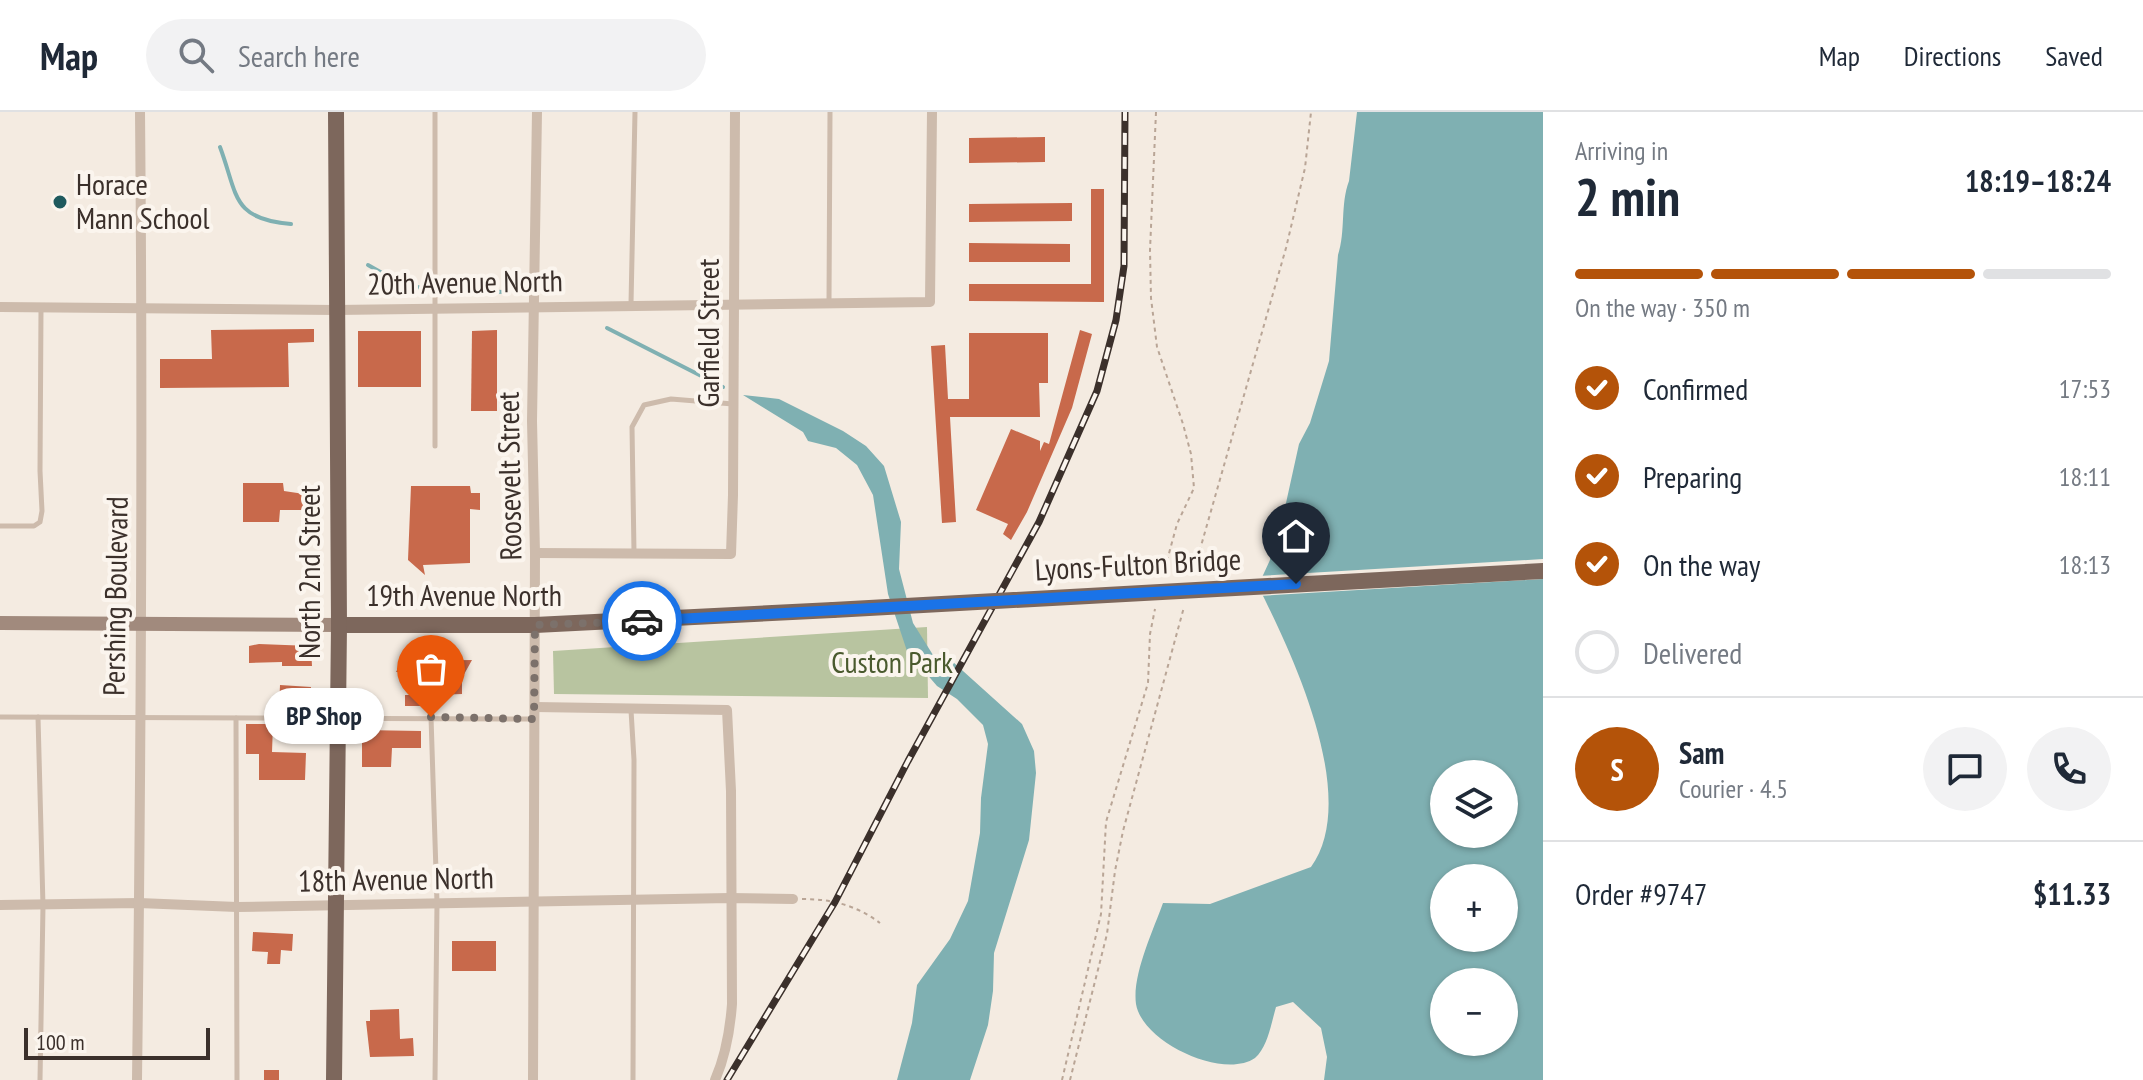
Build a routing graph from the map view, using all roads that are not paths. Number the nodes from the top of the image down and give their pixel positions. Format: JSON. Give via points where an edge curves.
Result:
{"nodes":[{"id":1,"x":140,"y":112,"type":"edge"},
{"id":2,"x":336,"y":112,"type":"edge"},
{"id":3,"x":435,"y":112,"type":"edge"},
{"id":4,"x":537,"y":112,"type":"edge"},
{"id":5,"x":635,"y":112,"type":"edge"},
{"id":6,"x":735,"y":112,"type":"edge"},
{"id":7,"x":830,"y":112,"type":"edge"},
{"id":8,"x":932,"y":112,"type":"edge"},
{"id":9,"x":829,"y":302,"type":"junction"},
{"id":10,"x":631,"y":304,"type":"junction"},
{"id":11,"x":733,"y":305,"type":"junction"},
{"id":12,"x":0,"y":307,"type":"edge"},
{"id":13,"x":41,"y":307,"type":"junction"},
{"id":14,"x":141,"y":307,"type":"junction"},
{"id":15,"x":534,"y":307,"type":"junction"},
{"id":16,"x":436,"y":308,"type":"junction"},
{"id":17,"x":336,"y":310,"type":"junction"},
{"id":18,"x":733,"y":404,"type":"junction"},
{"id":19,"x":435,"y":446,"type":"dead end"},
{"id":20,"x":0,"y":526,"type":"edge"},
{"id":21,"x":535,"y":553,"type":"junction"},
{"id":22,"x":634,"y":553,"type":"junction"},
{"id":23,"x":1543,"y":571,"type":"edge"},
{"id":24,"x":833,"y":610,"type":"joint"},
{"id":25,"x":0,"y":623,"type":"edge"},
{"id":26,"x":142,"y":624,"type":"junction"},
{"id":27,"x":339,"y":625,"type":"junction"},
{"id":28,"x":535,"y":625,"type":"junction"},
{"id":29,"x":535,"y":707,"type":"junction"},
{"id":30,"x":631,"y":709,"type":"junction"},
{"id":31,"x":0,"y":717,"type":"edge"},
{"id":32,"x":38,"y":717,"type":"junction"},
{"id":33,"x":139,"y":717,"type":"junction"},
{"id":34,"x":431,"y":717,"type":"junction"},
{"id":35,"x":236,"y":718,"type":"junction"},
{"id":36,"x":338,"y":718,"type":"junction"},
{"id":37,"x":534,"y":719,"type":"junction"},
{"id":38,"x":730,"y":898,"type":"junction"},
{"id":39,"x":793,"y":899,"type":"road end"},
{"id":40,"x":632,"y":900,"type":"junction"},
{"id":41,"x":534,"y":902,"type":"junction"},
{"id":42,"x":139,"y":903,"type":"junction"},
{"id":43,"x":437,"y":903,"type":"junction"},
{"id":44,"x":0,"y":905,"type":"edge"},
{"id":45,"x":335,"y":905,"type":"junction"},
{"id":46,"x":43,"y":906,"type":"junction"},
{"id":47,"x":237,"y":907,"type":"junction"},
{"id":48,"x":40,"y":1080,"type":"edge"},
{"id":49,"x":137,"y":1080,"type":"edge"},
{"id":50,"x":237,"y":1080,"type":"edge"},
{"id":51,"x":334,"y":1080,"type":"edge"},
{"id":52,"x":435,"y":1080,"type":"edge"},
{"id":53,"x":533,"y":1080,"type":"edge"},
{"id":54,"x":633,"y":1080,"type":"edge"},
{"id":55,"x":715,"y":1080,"type":"edge"}],
"edges":[{"from":1,"to":14,"type":"street","name":"Pershing Boulevard"},
{"from":2,"to":17,"type":"main road","name":"North 2nd Street"},
{"from":3,"to":16,"type":"lane"},
{"from":4,"to":15,"type":"street","name":"Roosevelt Street"},
{"from":5,"to":10,"type":"lane"},
{"from":6,"to":11,"type":"street","name":"Garfield Street"},
{"from":7,"to":9,"type":"lane"},
{"from":8,"to":9,"type":"street","name":"20th Avenue North","via":[[930,302]]},
{"from":9,"to":11,"type":"street","name":"20th Avenue North"},
{"from":10,"to":11,"type":"street","name":"20th Avenue North"},
{"from":10,"to":15,"type":"street","name":"20th Avenue North"},
{"from":11,"to":18,"type":"street","name":"Garfield Street"},
{"from":12,"to":13,"type":"street","name":"20th Avenue North"},
{"from":13,"to":14,"type":"street","name":"20th Avenue North"},
{"from":13,"to":20,"type":"lane","via":[[40,522]]},
{"from":14,"to":17,"type":"street","name":"20th Avenue North"},
{"from":14,"to":26,"type":"street","name":"Pershing Boulevard"},
{"from":15,"to":16,"type":"street","name":"20th Avenue North"},
{"from":15,"to":21,"type":"street","name":"Roosevelt Street"},
{"from":16,"to":17,"type":"street","name":"20th Avenue North"},
{"from":16,"to":19,"type":"lane"},
{"from":17,"to":27,"type":"main road","name":"North 2nd Street"},
{"from":18,"to":22,"type":"lane","via":[[671,399],[644,405],[637,415],[632,427]]},
{"from":18,"to":22,"type":"street","name":"Garfield Street","via":[[731,554]]},
{"from":21,"to":22,"type":"street"},
{"from":21,"to":28,"type":"street","name":"Roosevelt Street"},
{"from":23,"to":24,"type":"main road","name":"Lyons-Fulton Bridge","bridge":true},
{"from":24,"to":28,"type":"main road","name":"19th Avenue North"},
{"from":25,"to":26,"type":"main road","name":"19th Avenue North"},
{"from":26,"to":27,"type":"main road","name":"19th Avenue North"},
{"from":26,"to":33,"type":"street","name":"Pershing Boulevard"},
{"from":27,"to":28,"type":"main road","name":"19th Avenue North"},
{"from":27,"to":36,"type":"main road","name":"North 2nd Street"},
{"from":28,"to":29,"type":"street","name":"Roosevelt Street"},
{"from":29,"to":30,"type":"street"},
{"from":29,"to":37,"type":"street","name":"Roosevelt Street"},
{"from":30,"to":38,"type":"street","via":[[727,710]]},
{"from":30,"to":40,"type":"lane"},
{"from":31,"to":32,"type":"lane"},
{"from":32,"to":33,"type":"lane"},
{"from":32,"to":46,"type":"lane"},
{"from":33,"to":35,"type":"lane"},
{"from":33,"to":42,"type":"street","name":"Pershing Boulevard"},
{"from":34,"to":36,"type":"lane"},
{"from":34,"to":37,"type":"lane"},
{"from":34,"to":43,"type":"lane"},
{"from":35,"to":36,"type":"lane"},
{"from":35,"to":47,"type":"lane"},
{"from":36,"to":45,"type":"main road","name":"North 2nd Street"},
{"from":37,"to":41,"type":"street","name":"Roosevelt Street"},
{"from":38,"to":39,"type":"street","name":"18th Avenue North"},
{"from":38,"to":40,"type":"street","name":"18th Avenue North"},
{"from":38,"to":55,"type":"street","via":[[729,1034]]},
{"from":40,"to":41,"type":"street","name":"18th Avenue North"},
{"from":40,"to":54,"type":"lane"},
{"from":41,"to":43,"type":"street","name":"18th Avenue North"},
{"from":41,"to":53,"type":"street","name":"Roosevelt Street"},
{"from":42,"to":46,"type":"street","name":"18th Avenue North"},
{"from":42,"to":47,"type":"street","name":"18th Avenue North"},
{"from":42,"to":49,"type":"street","name":"Pershing Boulevard"},
{"from":43,"to":45,"type":"street","name":"18th Avenue North"},
{"from":43,"to":52,"type":"lane"},
{"from":44,"to":46,"type":"street","name":"18th Avenue North"},
{"from":45,"to":47,"type":"street","name":"18th Avenue North"},
{"from":45,"to":51,"type":"main road","name":"North 2nd Street"},
{"from":46,"to":48,"type":"lane"},
{"from":47,"to":50,"type":"lane"}]}
